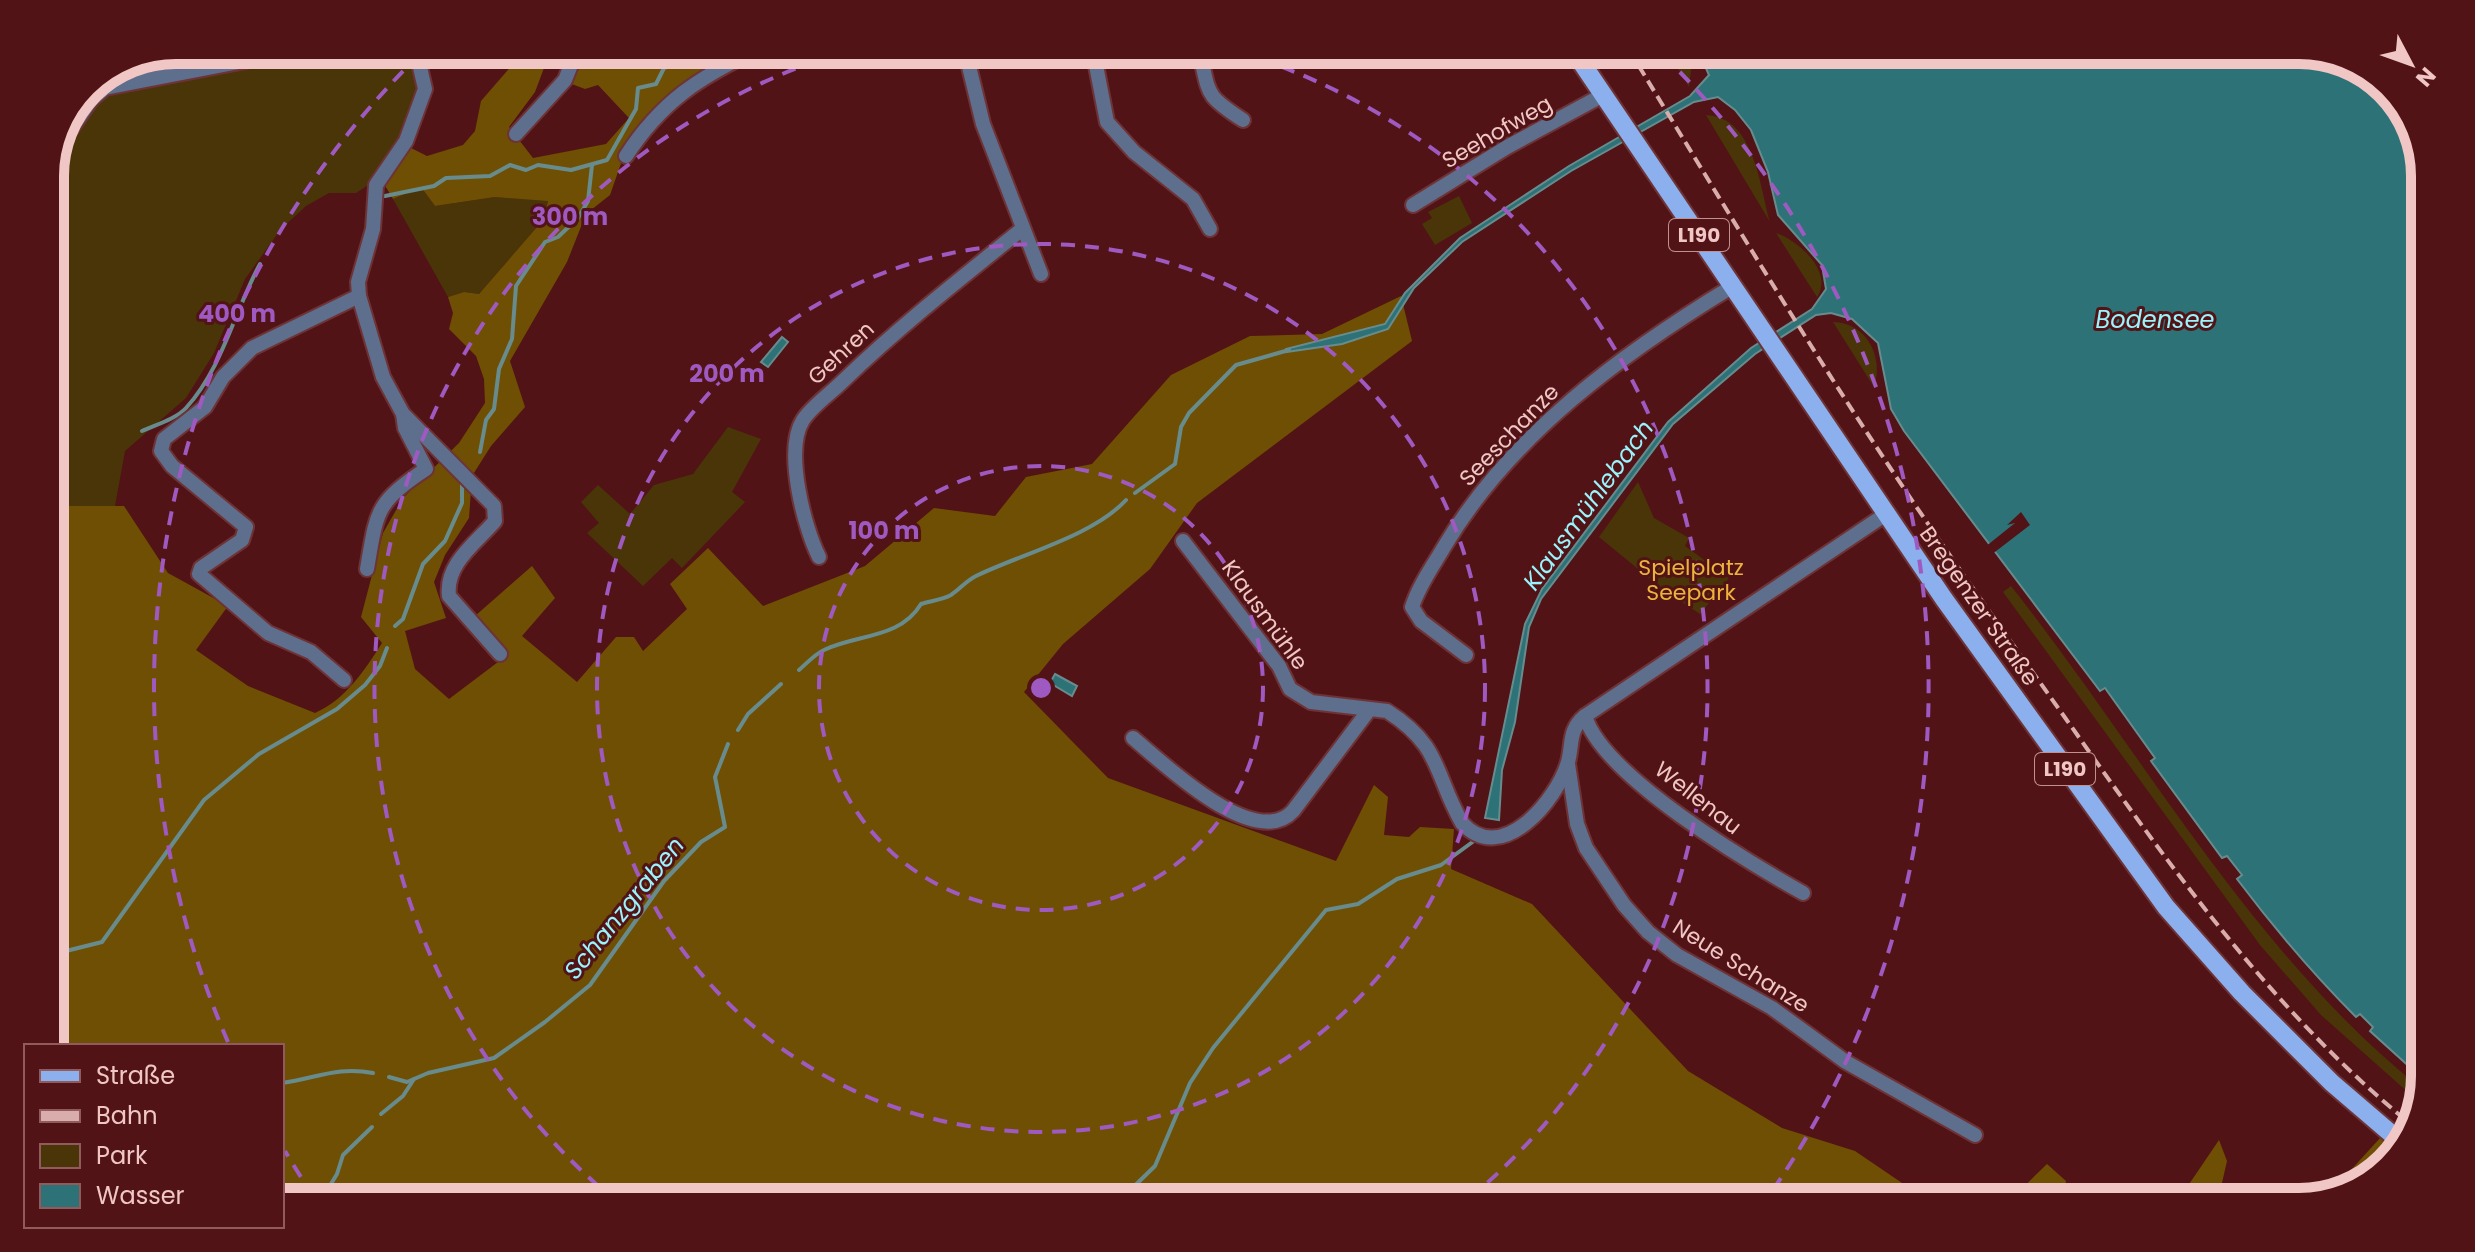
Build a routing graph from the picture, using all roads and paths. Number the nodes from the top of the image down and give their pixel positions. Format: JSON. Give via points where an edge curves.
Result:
{"nodes":[{"id":1,"x":229,"y":64,"type":"edge"},
{"id":2,"x":419,"y":64,"type":"edge"},
{"id":3,"x":571,"y":64,"type":"edge"},
{"id":4,"x":731,"y":64,"type":"edge"},
{"id":5,"x":968,"y":64,"type":"edge"},
{"id":6,"x":1096,"y":64,"type":"edge"},
{"id":7,"x":1202,"y":64,"type":"edge"},
{"id":8,"x":1582,"y":64,"type":"edge"},
{"id":9,"x":108,"y":87,"type":"edge"},
{"id":10,"x":1603,"y":95,"type":"junction"},
{"id":11,"x":1243,"y":120,"type":"dead end"},
{"id":12,"x":516,"y":134,"type":"dead end"},
{"id":13,"x":626,"y":156,"type":"dead end"},
{"id":14,"x":1413,"y":205,"type":"dead end"},
{"id":15,"x":1210,"y":229,"type":"dead end"},
{"id":16,"x":1021,"y":230,"type":"junction"},
{"id":17,"x":1041,"y":274,"type":"dead end"},
{"id":18,"x":1733,"y":286,"type":"junction"},
{"id":19,"x":359,"y":296,"type":"junction"},
{"id":20,"x":403,"y":414,"type":"junction"},
{"id":21,"x":1886,"y":514,"type":"junction"},
{"id":22,"x":1183,"y":541,"type":"dead end"},
{"id":23,"x":819,"y":557,"type":"dead end"},
{"id":24,"x":367,"y":569,"type":"dead end"},
{"id":25,"x":500,"y":654,"type":"dead end"},
{"id":26,"x":1466,"y":655,"type":"dead end"},
{"id":27,"x":344,"y":680,"type":"dead end"},
{"id":28,"x":1369,"y":710,"type":"junction"},
{"id":29,"x":1585,"y":716,"type":"junction"},
{"id":30,"x":1133,"y":738,"type":"dead end"},
{"id":31,"x":1568,"y":764,"type":"junction"},
{"id":32,"x":1803,"y":893,"type":"dead end"},
{"id":33,"x":1975,"y":1135,"type":"dead end"},
{"id":34,"x":2393,"y":1136,"type":"edge"}],
"edges":[{"from":1,"to":9,"type":"street"},
{"from":2,"to":19,"type":"street","via":[[425,89],[406,141],[376,185]]},
{"from":3,"to":12,"type":"street","via":[[565,80]]},
{"from":4,"to":13,"type":"street","via":[[678,93]]},
{"from":5,"to":16,"type":"street","via":[[983,124]]},
{"from":6,"to":15,"type":"street","via":[[1107,122],[1134,152],[1193,199]]},
{"from":7,"to":11,"type":"street","via":[[1214,101]]},
{"from":8,"to":10,"type":"main road","name":"Bregenzer Straße","number":"L190"},
{"from":10,"to":14,"type":"street","name":"Seehofweg"},
{"from":10,"to":18,"type":"main road","name":"Bregenzer Straße","number":"L190"},
{"from":16,"to":17,"type":"street"},
{"from":16,"to":23,"type":"street","name":"Gehren","via":[[913,316],[803,420],[796,457],[804,520]]},
{"from":18,"to":21,"type":"main road","name":"Bregenzer Straße","number":"L190"},
{"from":18,"to":26,"type":"street","name":"Seeschanze","via":[[1590,386],[1544,424],[1485,486],[1412,607],[1421,621]]},
{"from":19,"to":20,"type":"street","via":[[383,377]]},
{"from":19,"to":27,"type":"street","via":[[252,348],[223,377],[205,407],[164,439],[161,451],[246,527],[242,540],[199,574],[268,633],[311,652]]},
{"from":20,"to":24,"type":"street","via":[[426,469],[385,499],[377,513]]},
{"from":20,"to":25,"type":"street","via":[[494,506],[495,521],[455,565],[448,584],[449,596]]},
{"from":21,"to":29,"type":"street"},
{"from":21,"to":34,"type":"main road","name":"Bregenzer Straße","number":"L190","via":[[2195,943],[2332,1083]]},
{"from":22,"to":28,"type":"street","name":"Klausmühle","via":[[1279,666],[1290,689],[1311,702]]},
{"from":28,"to":30,"type":"street","via":[[1293,811],[1272,822],[1220,805]]},
{"from":28,"to":31,"type":"street","name":"Klausmühle","via":[[1387,711],[1421,741],[1441,769],[1462,823],[1487,837],[1509,835],[1527,824]]},
{"from":29,"to":31,"type":"street","name":"Klausmühle","via":[[1572,732]]},
{"from":29,"to":32,"type":"street","name":"Wellenau","via":[[1604,750],[1671,807],[1738,857]]},
{"from":31,"to":33,"type":"street","name":"Neue Schanze","via":[[1586,848],[1648,932],[1677,955],[1772,1008],[1846,1062]]}]}
